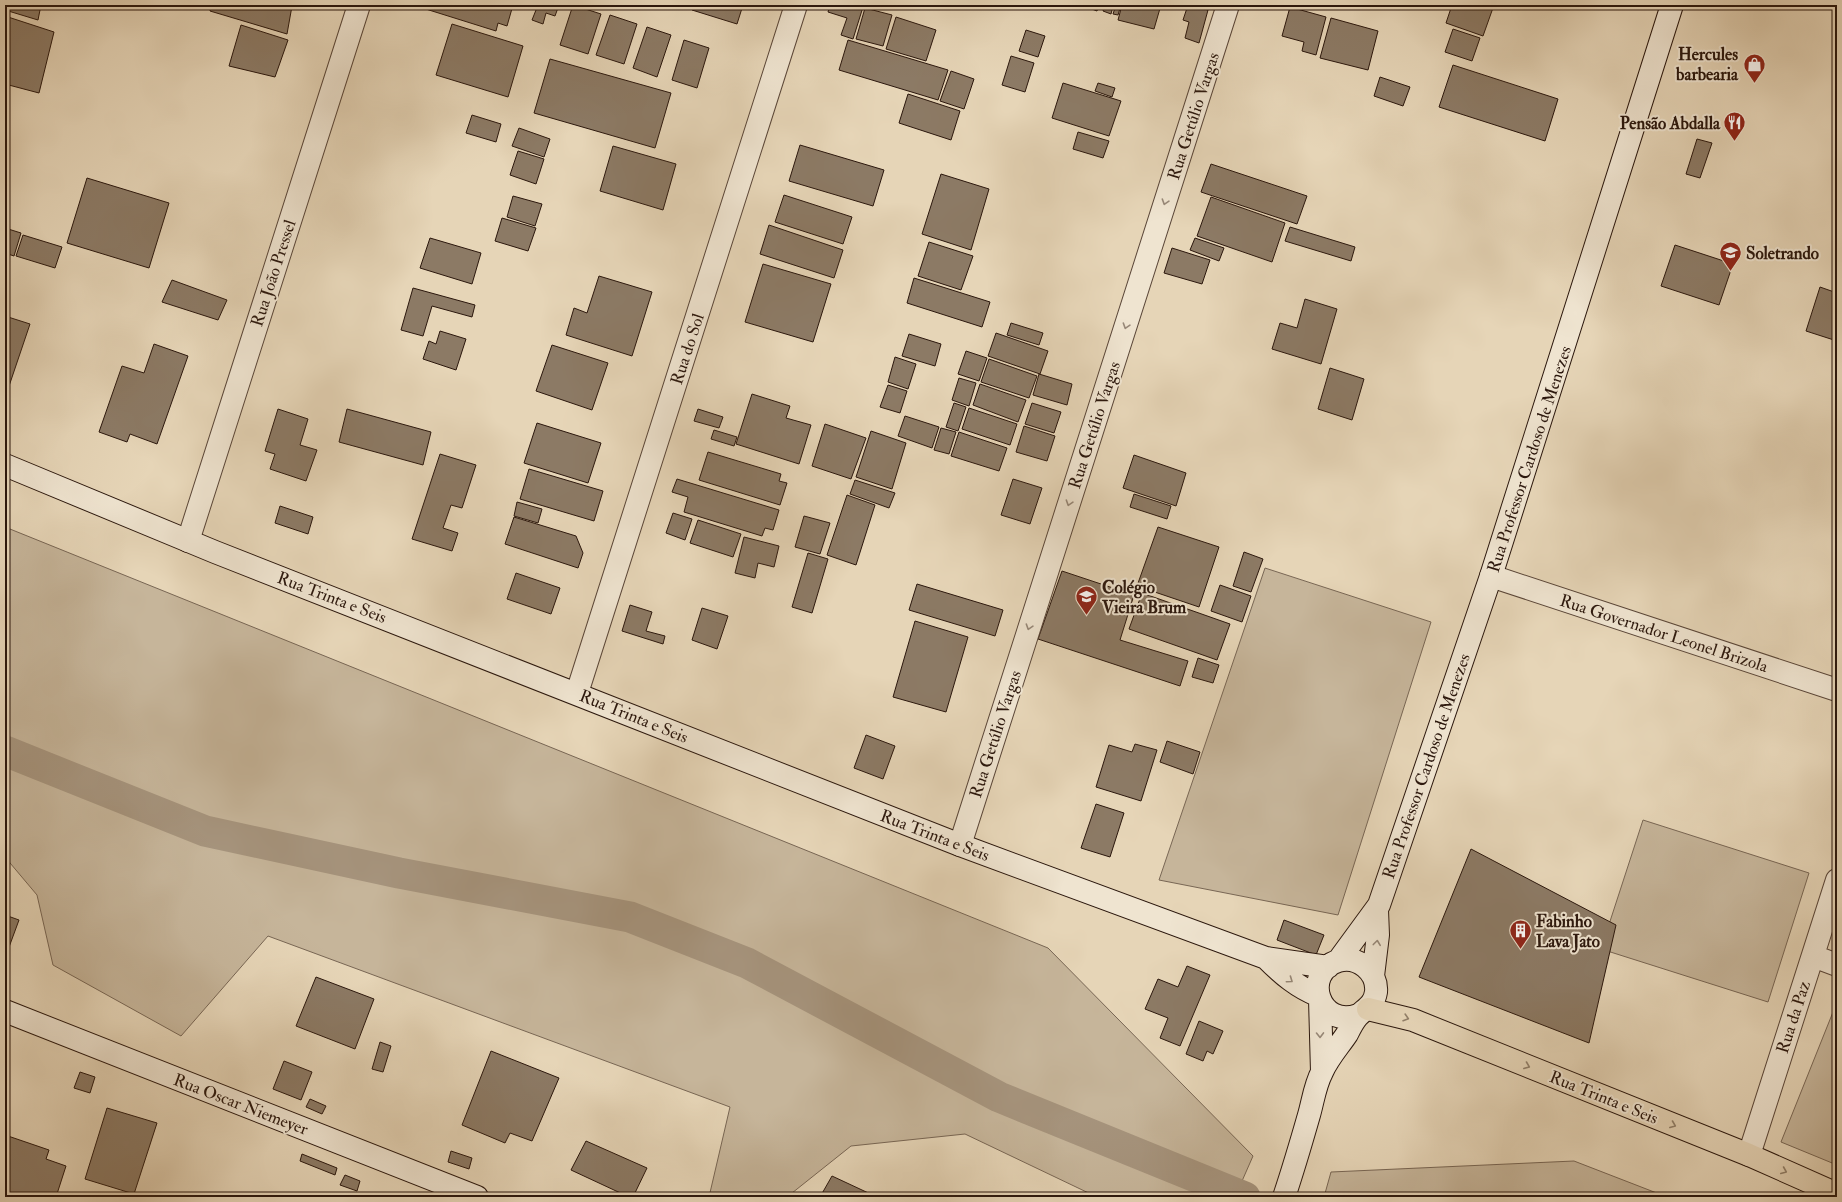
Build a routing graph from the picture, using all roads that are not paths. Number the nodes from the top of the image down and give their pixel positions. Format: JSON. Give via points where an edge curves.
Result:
{"nodes":[{"id":1,"x":358,"y":5,"type":"edge"},
{"id":2,"x":796,"y":5,"type":"edge"},
{"id":3,"x":1228,"y":5,"type":"edge"},
{"id":4,"x":1672,"y":5,"type":"edge"},
{"id":5,"x":5,"y":465,"type":"edge"},
{"id":6,"x":188,"y":541,"type":"junction"},
{"id":7,"x":1491,"y":576,"type":"junction"},
{"id":8,"x":1837,"y":690,"type":"edge"},
{"id":9,"x":577,"y":693,"type":"junction"},
{"id":10,"x":960,"y":845,"type":"junction"},
{"id":11,"x":1837,"y":880,"type":"edge"},
{"id":12,"x":1377,"y":910,"type":"junction"},
{"id":13,"x":1813,"y":956,"type":"junction"},
{"id":14,"x":1266,"y":958,"type":"junction"},
{"id":15,"x":1333,"y":964,"type":"junction"},
{"id":16,"x":1837,"y":965,"type":"edge"},
{"id":17,"x":1373,"y":976,"type":"junction"},
{"id":18,"x":1319,"y":997,"type":"junction"},
{"id":19,"x":5,"y":1011,"type":"edge"},
{"id":20,"x":1363,"y":1012,"type":"junction"},
{"id":21,"x":1322,"y":1072,"type":"junction"},
{"id":22,"x":1748,"y":1155,"type":"junction"},
{"id":23,"x":1837,"y":1194,"type":"edge"},
{"id":24,"x":477,"y":1197,"type":"edge"},
{"id":25,"x":1284,"y":1197,"type":"edge"}],
"edges":[{"from":1,"to":6,"type":"street","name":"Rua João Pressel"},
{"from":2,"to":9,"type":"street","name":"Rua do Sol"},
{"from":3,"to":10,"type":"street","name":"Rua Getúlio Vargas","one_way":true},
{"from":4,"to":7,"type":"street","name":"Rua Professor Cardoso de Menezes"},
{"from":5,"to":6,"type":"street","name":"Rua Trinta e Seis"},
{"from":6,"to":9,"type":"street","name":"Rua Trinta e Seis"},
{"from":7,"to":8,"type":"street","name":"Rua Governador Leonel Brizola"},
{"from":7,"to":12,"type":"street","name":"Rua Professor Cardoso de Menezes"},
{"from":9,"to":10,"type":"street","name":"Rua Trinta e Seis"},
{"from":10,"to":14,"type":"street","name":"Rua Trinta e Seis"},
{"from":11,"to":13,"type":"street","name":"Rua da Paz"},
{"from":12,"to":15,"type":"street","name":"Rua Professor Cardoso de Menezes"},
{"from":17,"to":12,"type":"street","name":"Rua Professor Cardoso de Menezes","one_way":true,"via":[[1378,935]]},
{"from":13,"to":16,"type":"street"},
{"from":13,"to":22,"type":"street","name":"Rua da Paz"},
{"from":14,"to":15,"type":"street","name":"Rua Trinta e Seis"},
{"from":14,"to":18,"type":"street","name":"Rua Trinta e Seis","one_way":true,"via":[[1286,978]]},
{"from":15,"to":17,"type":"street","via":[[1355,961],[1366,967]]},
{"from":15,"to":18,"type":"street","name":"Rua Professor Cardoso de Menezes","via":[[1318,982]]},
{"from":17,"to":20,"type":"street","name":"Rua Professor Cardoso de Menezes","via":[[1376,993]]},
{"from":18,"to":20,"type":"street","via":[[1326,1009],[1336,1015],[1347,1018]]},
{"from":18,"to":21,"type":"street","name":"Rua Professor Cardoso de Menezes","one_way":true},
{"from":19,"to":24,"type":"street","name":"Rua Oscar Niemeyer"},
{"from":20,"to":21,"type":"street","name":"Rua Professor Cardoso de Menezes"},
{"from":20,"to":22,"type":"main road","name":"Rua Trinta e Seis","one_way":true,"via":[[1413,1020]]},
{"from":21,"to":25,"type":"street","name":"Rua Professor Cardoso de Menezes"},
{"from":22,"to":23,"type":"main road","name":"Rua Trinta e Seis","one_way":true}]}
